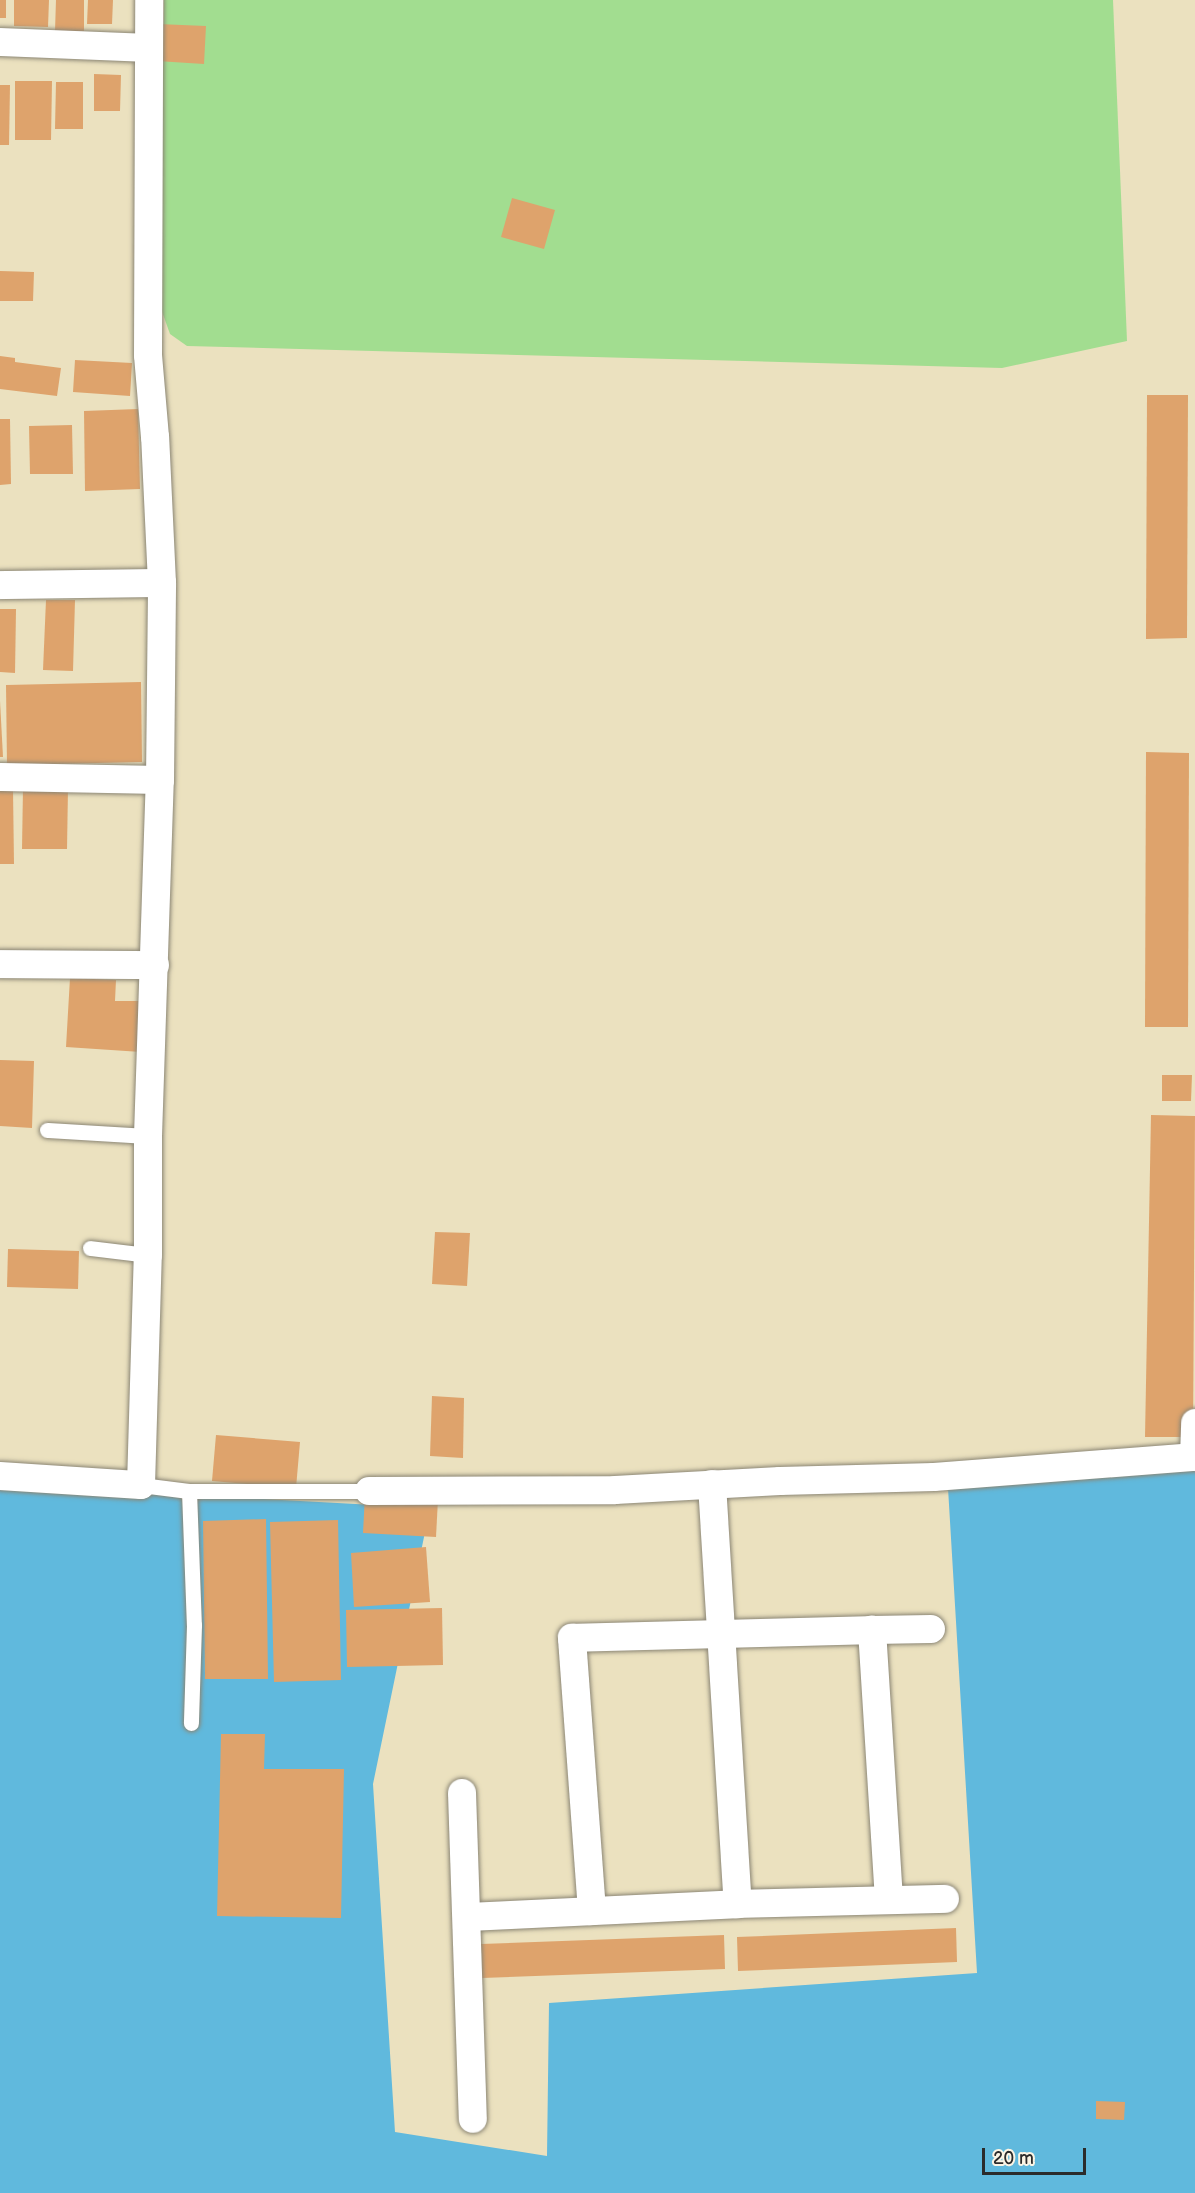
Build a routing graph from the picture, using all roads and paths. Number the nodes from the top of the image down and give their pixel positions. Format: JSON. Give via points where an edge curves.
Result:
{"nodes":[{"id":1,"x":148,"y":0,"type":"edge"},
{"id":2,"x":0,"y":42,"type":"edge"},
{"id":3,"x":148,"y":48,"type":"junction"},
{"id":4,"x":162,"y":584,"type":"junction"},
{"id":5,"x":0,"y":585,"type":"edge"},
{"id":6,"x":0,"y":777,"type":"edge"},
{"id":7,"x":160,"y":780,"type":"junction"},
{"id":8,"x":0,"y":964,"type":"edge"},
{"id":9,"x":155,"y":965,"type":"junction"},
{"id":10,"x":47,"y":1130,"type":"dead end"},
{"id":11,"x":148,"y":1136,"type":"junction"},
{"id":12,"x":90,"y":1248,"type":"dead end"},
{"id":13,"x":148,"y":1255,"type":"junction"},
{"id":14,"x":1195,"y":1423,"type":"edge"},
{"id":15,"x":1194,"y":1457,"type":"edge"},
{"id":16,"x":0,"y":1476,"type":"edge"},
{"id":17,"x":141,"y":1485,"type":"junction"},
{"id":18,"x":712,"y":1485,"type":"junction"},
{"id":19,"x":189,"y":1491,"type":"junction"},
{"id":20,"x":369,"y":1491,"type":"joint"},
{"id":21,"x":931,"y":1629,"type":"dead end"},
{"id":22,"x":872,"y":1630,"type":"junction"},
{"id":23,"x":721,"y":1635,"type":"junction"},
{"id":24,"x":191,"y":1723,"type":"dead end"},
{"id":25,"x":462,"y":1793,"type":"dead end"},
{"id":26,"x":945,"y":1899,"type":"dead end"},
{"id":27,"x":889,"y":1900,"type":"junction"},
{"id":28,"x":738,"y":1904,"type":"junction"},
{"id":29,"x":591,"y":1911,"type":"junction"},
{"id":30,"x":467,"y":1917,"type":"junction"},
{"id":31,"x":473,"y":2119,"type":"dead end"}],
"edges":[{"from":1,"to":3,"type":"street"},
{"from":2,"to":3,"type":"street"},
{"from":3,"to":4,"type":"street","via":[[148,355]]},
{"from":4,"to":5,"type":"street"},
{"from":4,"to":7,"type":"street"},
{"from":6,"to":7,"type":"street"},
{"from":7,"to":9,"type":"street"},
{"from":8,"to":9,"type":"street"},
{"from":9,"to":11,"type":"street"},
{"from":10,"to":11,"type":"lane"},
{"from":11,"to":13,"type":"street"},
{"from":12,"to":13,"type":"lane"},
{"from":13,"to":17,"type":"street"},
{"from":14,"to":15,"type":"street"},
{"from":15,"to":18,"type":"street","via":[[934,1477]]},
{"from":16,"to":17,"type":"street"},
{"from":17,"to":19,"type":"lane"},
{"from":18,"to":20,"type":"street","via":[[615,1490]]},
{"from":18,"to":23,"type":"street"},
{"from":19,"to":20,"type":"lane"},
{"from":19,"to":24,"type":"lane","via":[[194,1625]]},
{"from":21,"to":22,"type":"street"},
{"from":22,"to":23,"type":"street"},
{"from":22,"to":27,"type":"street"},
{"from":23,"to":28,"type":"street"},
{"from":23,"to":29,"type":"street","via":[[572,1638]]},
{"from":25,"to":30,"type":"street"},
{"from":26,"to":27,"type":"street"},
{"from":27,"to":28,"type":"street"},
{"from":28,"to":29,"type":"street"},
{"from":29,"to":30,"type":"street"},
{"from":30,"to":31,"type":"street"}]}
